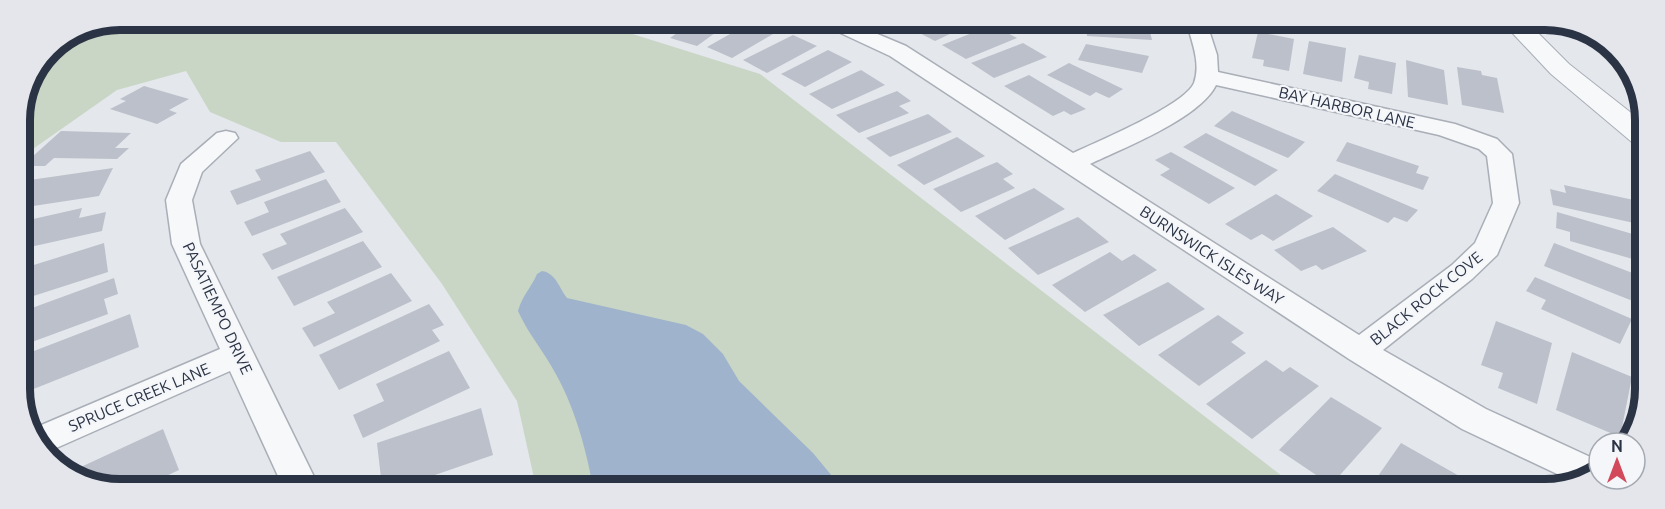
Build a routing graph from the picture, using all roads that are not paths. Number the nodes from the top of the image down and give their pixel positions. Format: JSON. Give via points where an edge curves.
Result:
{"nodes":[{"id":1,"x":850,"y":30,"type":"edge"},
{"id":2,"x":1199,"y":30,"type":"edge"},
{"id":3,"x":1522,"y":30,"type":"edge"},
{"id":4,"x":1206,"y":76,"type":"junction"},
{"id":5,"x":1635,"y":130,"type":"edge"},
{"id":6,"x":226,"y":138,"type":"dead end"},
{"id":7,"x":1488,"y":144,"type":"joint"},
{"id":8,"x":1071,"y":164,"type":"junction"},
{"id":9,"x":1360,"y":351,"type":"junction"},
{"id":10,"x":239,"y":354,"type":"junction"},
{"id":11,"x":45,"y":439,"type":"edge"},
{"id":12,"x":1583,"y":470,"type":"edge"},
{"id":13,"x":297,"y":479,"type":"edge"}],
"edges":[{"from":1,"to":8,"type":"street","name":"BURNSWICK ISLES WAY","via":[[898,51]]},
{"from":2,"to":4,"type":"street","via":[[1208,61]]},
{"from":3,"to":5,"type":"street","via":[[1560,69]]},
{"from":4,"to":7,"type":"street","name":"BAY HARBOR LANE","via":[[1446,129]]},
{"from":4,"to":8,"type":"street","via":[[1203,89],[1180,109]]},
{"from":6,"to":10,"type":"street","name":"PASATIEMPO DRIVE","via":[[190,169],[179,200],[186,244]]},
{"from":7,"to":9,"type":"street","name":"BLACK ROCK COVE","via":[[1499,154],[1506,203],[1487,248]]},
{"from":8,"to":9,"type":"street","name":"BURNSWICK ISLES WAY"},
{"from":9,"to":12,"type":"street","name":"BURNSWICK ISLES WAY","via":[[1474,419]]},
{"from":10,"to":11,"type":"street","name":"SPRUCE CREEK LANE"},
{"from":10,"to":13,"type":"street","name":"PASATIEMPO DRIVE"}]}
